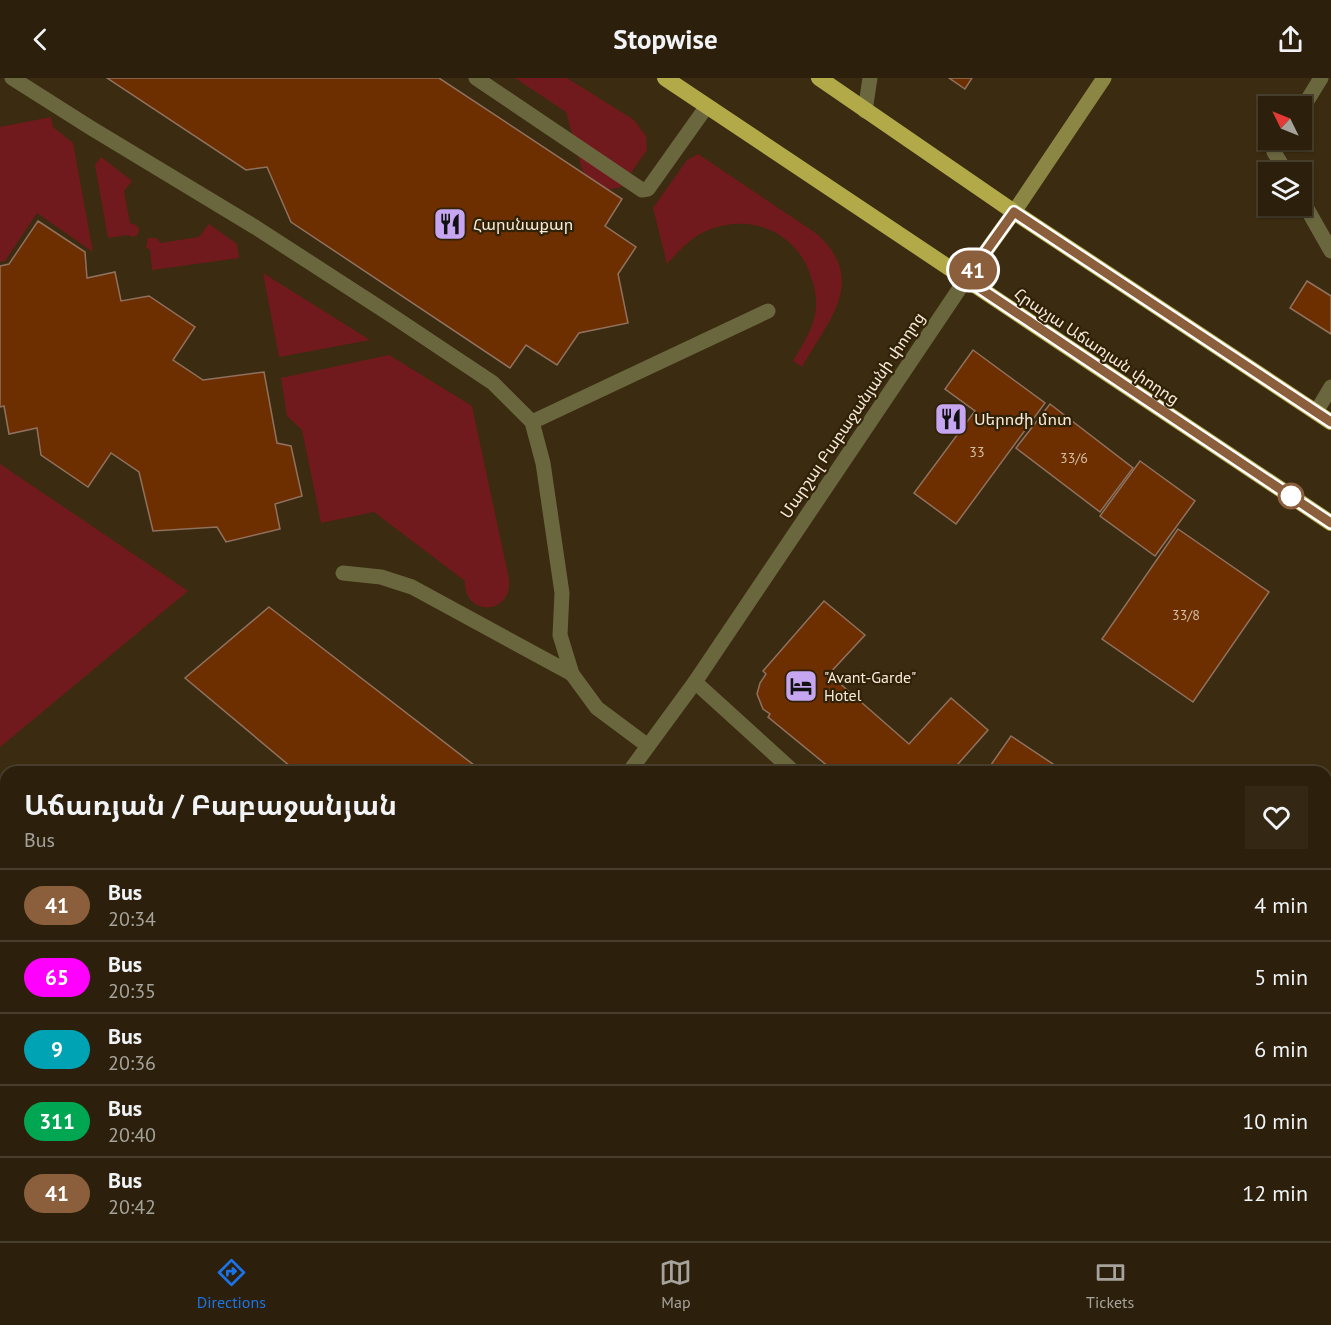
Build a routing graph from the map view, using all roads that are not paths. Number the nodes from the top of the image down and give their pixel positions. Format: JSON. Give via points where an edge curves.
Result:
{"nodes":[{"id":1,"x":12,"y":78,"type":"edge"},
{"id":2,"x":476,"y":78,"type":"edge"},
{"id":3,"x":665,"y":78,"type":"edge"},
{"id":4,"x":819,"y":78,"type":"edge"},
{"id":5,"x":870,"y":78,"type":"edge"},
{"id":6,"x":1104,"y":78,"type":"edge"},
{"id":7,"x":1321,"y":78,"type":"edge"},
{"id":8,"x":1310,"y":96,"type":"edge"},
{"id":9,"x":707,"y":106,"type":"junction"},
{"id":10,"x":866,"y":111,"type":"junction"},
{"id":11,"x":1014,"y":212,"type":"junction"},
{"id":12,"x":1311,"y":216,"type":"edge"},
{"id":13,"x":1331,"y":250,"type":"edge"},
{"id":14,"x":966,"y":279,"type":"junction"},
{"id":15,"x":768,"y":311,"type":"dead end"},
{"id":16,"x":1331,"y":387,"type":"edge"},
{"id":17,"x":1316,"y":412,"type":"junction"},
{"id":18,"x":532,"y":422,"type":"junction"},
{"id":19,"x":1331,"y":422,"type":"edge"},
{"id":20,"x":1331,"y":523,"type":"edge"},
{"id":21,"x":343,"y":573,"type":"dead end"},
{"id":22,"x":572,"y":674,"type":"junction"},
{"id":23,"x":695,"y":682,"type":"junction"},
{"id":24,"x":648,"y":746,"type":"junction"},
{"id":25,"x":633,"y":766,"type":"edge"},
{"id":26,"x":787,"y":766,"type":"edge"}],
"edges":[{"from":1,"to":18,"type":"street","via":[[255,227],[418,333],[493,383]]},
{"from":2,"to":9,"type":"street","via":[[642,190],[648,189]]},
{"from":3,"to":9,"type":"highway","name":"Հրաչյա Աճառյան փողոց"},
{"from":4,"to":10,"type":"highway"},
{"from":5,"to":10,"type":"street"},
{"from":6,"to":11,"type":"main road","name":"Մարշալ Բաբաջանյանի փողոց"},
{"from":7,"to":8,"type":"street"},
{"from":9,"to":14,"type":"highway","name":"Հրաչյա Աճառյան փողոց"},
{"from":10,"to":11,"type":"highway"},
{"from":11,"to":14,"type":"main road","name":"Մարշալ Բաբաջանյանի փողոց"},
{"from":11,"to":17,"type":"highway"},
{"from":12,"to":13,"type":"street"},
{"from":14,"to":20,"type":"highway","name":"Հրաչյա Աճառյան փողոց"},
{"from":14,"to":23,"type":"street","name":"Մարշալ Բաբաջանյանի փողոց"},
{"from":15,"to":18,"type":"street"},
{"from":16,"to":17,"type":"street"},
{"from":17,"to":19,"type":"highway"},
{"from":18,"to":22,"type":"street","via":[[543,463],[562,592],[560,635]]},
{"from":21,"to":22,"type":"street","via":[[381,577],[412,587]]},
{"from":22,"to":24,"type":"street","via":[[597,708]]},
{"from":23,"to":24,"type":"street","name":"Մարշալ Բաբաջանյանի փողոց"},
{"from":23,"to":26,"type":"street"},
{"from":24,"to":25,"type":"street","name":"Մարշալ Բաբաջանյանի փողոց"}]}
